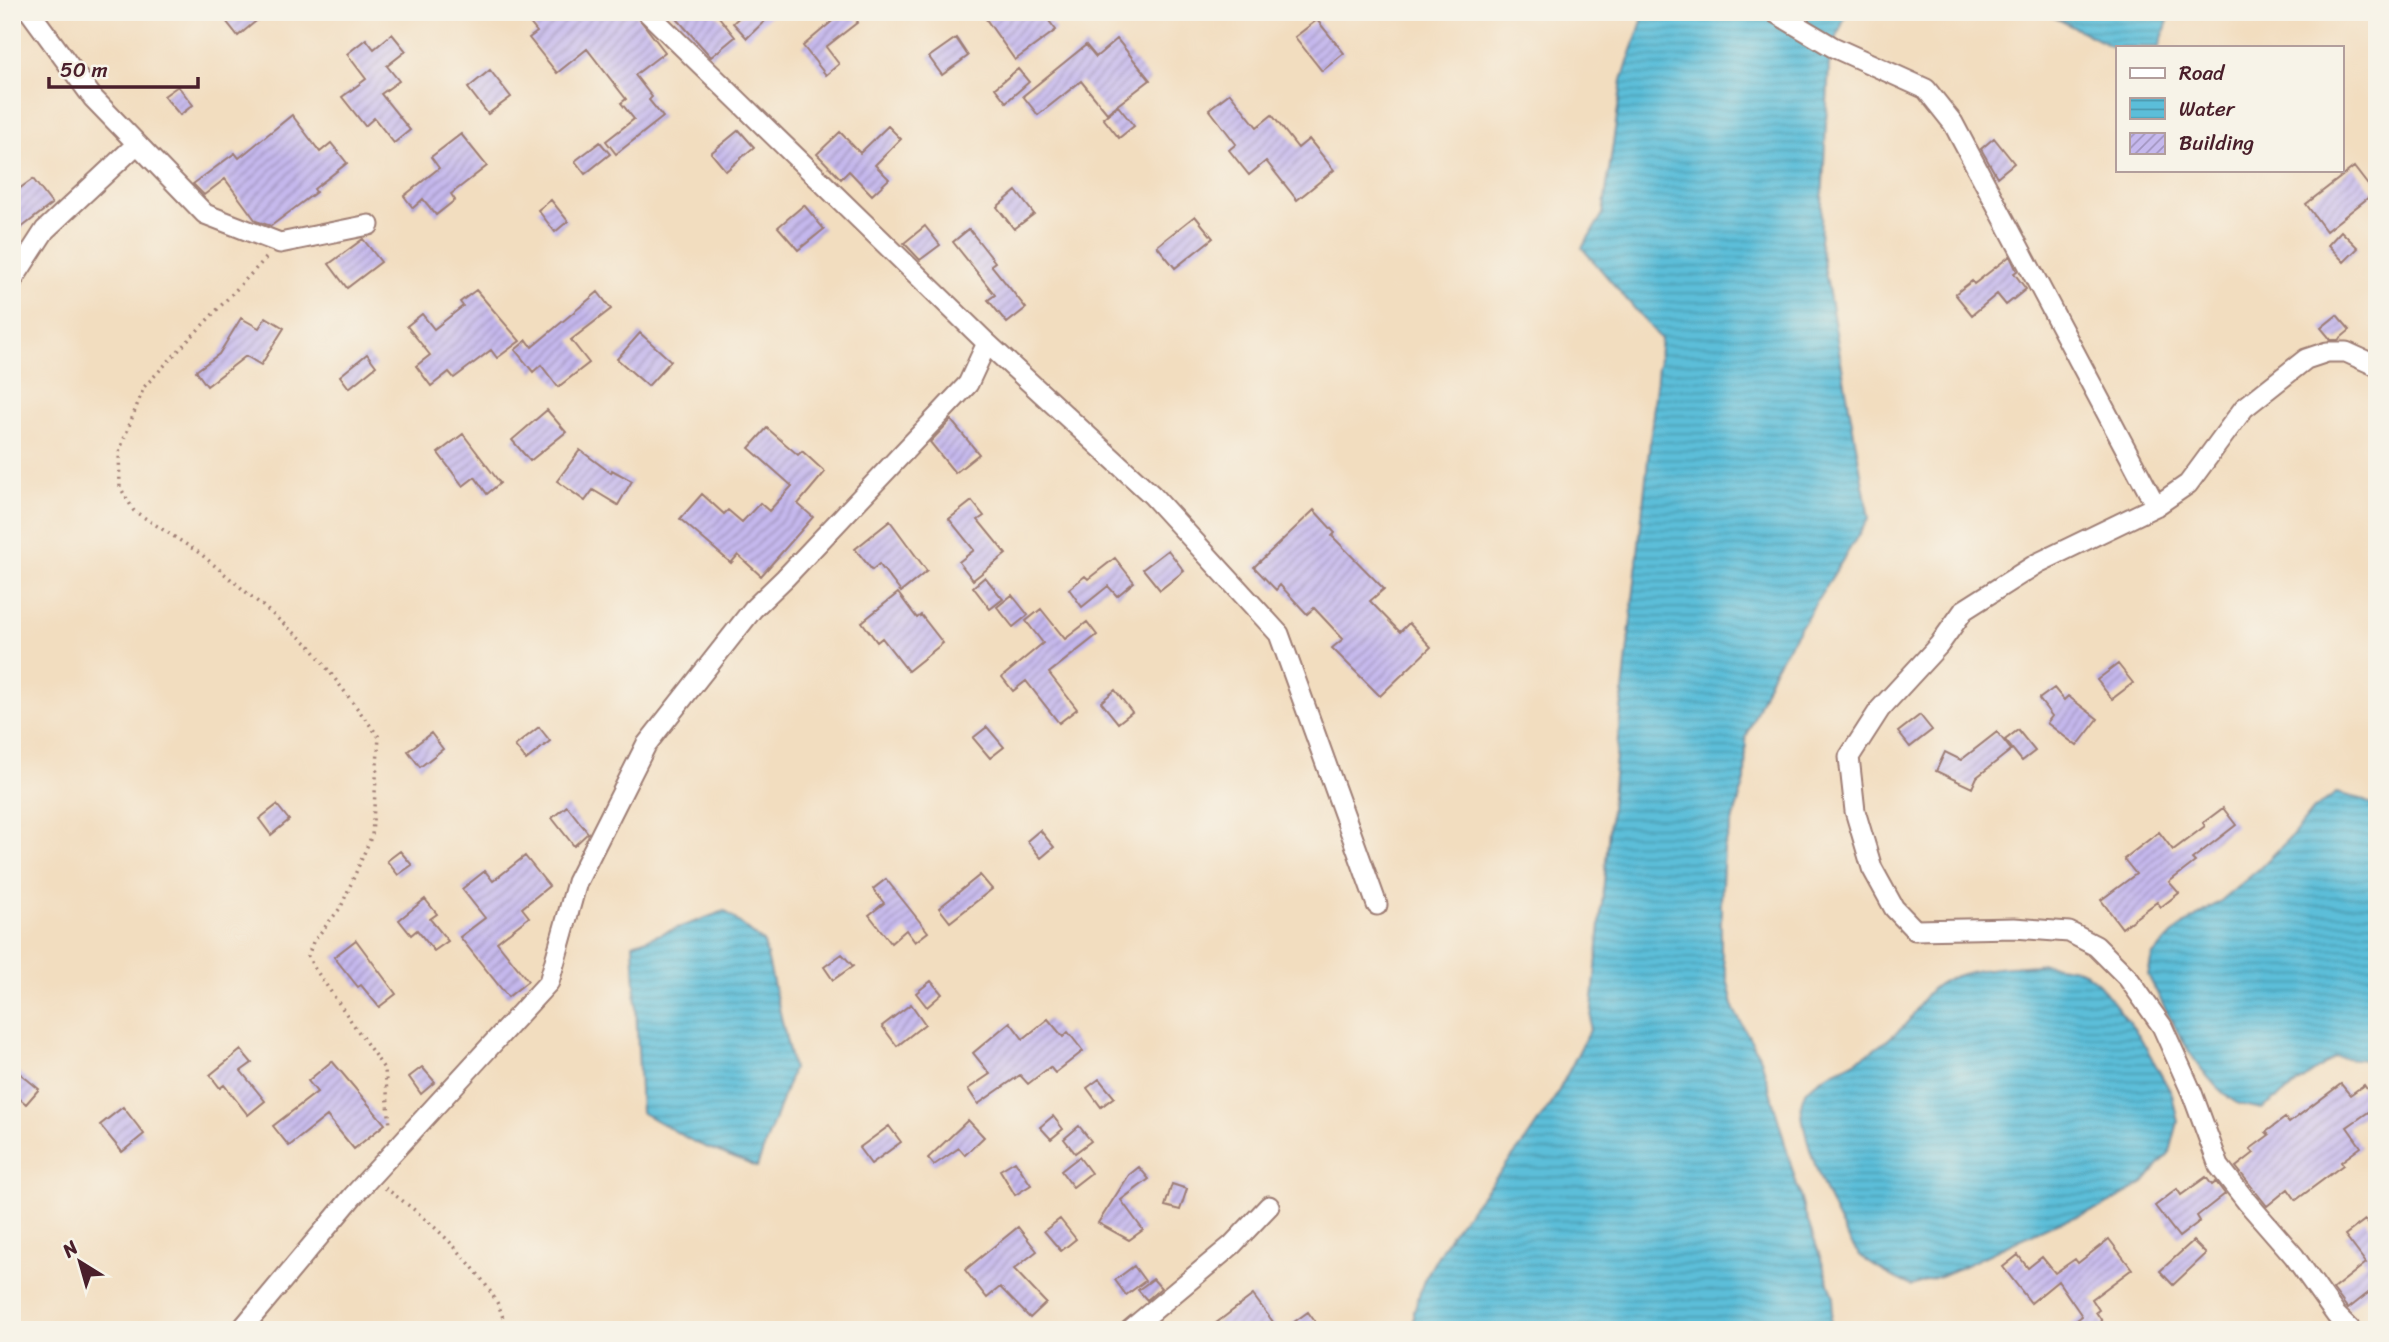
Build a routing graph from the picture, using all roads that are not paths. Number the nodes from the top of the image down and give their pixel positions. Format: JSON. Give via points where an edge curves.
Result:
{"nodes":[{"id":1,"x":30,"y":12,"type":"edge"},
{"id":2,"x":647,"y":12,"type":"edge"},
{"id":3,"x":1778,"y":15,"type":"edge"},
{"id":4,"x":137,"y":144,"type":"junction"},
{"id":5,"x":369,"y":225,"type":"dead end"},
{"id":6,"x":14,"y":276,"type":"edge"},
{"id":7,"x":987,"y":343,"type":"junction"},
{"id":8,"x":2377,"y":366,"type":"edge"},
{"id":9,"x":2156,"y":506,"type":"junction"},
{"id":10,"x":1377,"y":905,"type":"dead end"},
{"id":11,"x":1269,"y":1206,"type":"dead end"},
{"id":12,"x":241,"y":1330,"type":"edge"},
{"id":13,"x":1130,"y":1330,"type":"edge"},
{"id":14,"x":2351,"y":1330,"type":"edge"}],
"edges":[{"from":1,"to":4,"type":"street","via":[[93,98]]},
{"from":2,"to":7,"type":"street"},
{"from":3,"to":9,"type":"street","via":[[1833,47],[1926,89],[1953,123]]},
{"from":4,"to":5,"type":"street","via":[[205,215],[280,243]]},
{"from":4,"to":6,"type":"street","via":[[45,230]]},
{"from":7,"to":10,"type":"street","via":[[1152,495],[1279,634]]},
{"from":7,"to":12,"type":"street","via":[[968,384],[753,609],[646,745],[577,882],[549,982],[370,1178]]},
{"from":8,"to":9,"type":"street","via":[[2346,352],[2306,359],[2244,408],[2188,484]]},
{"from":9,"to":14,"type":"street","via":[[2038,563],[1964,610],[1939,645],[1880,709],[1849,757],[1854,811],[1872,868],[1894,908],[1915,930],[2068,932],[2096,946],[2128,978],[2162,1026],[2219,1166]]},
{"from":11,"to":13,"type":"street","via":[[1232,1245]]}]}
